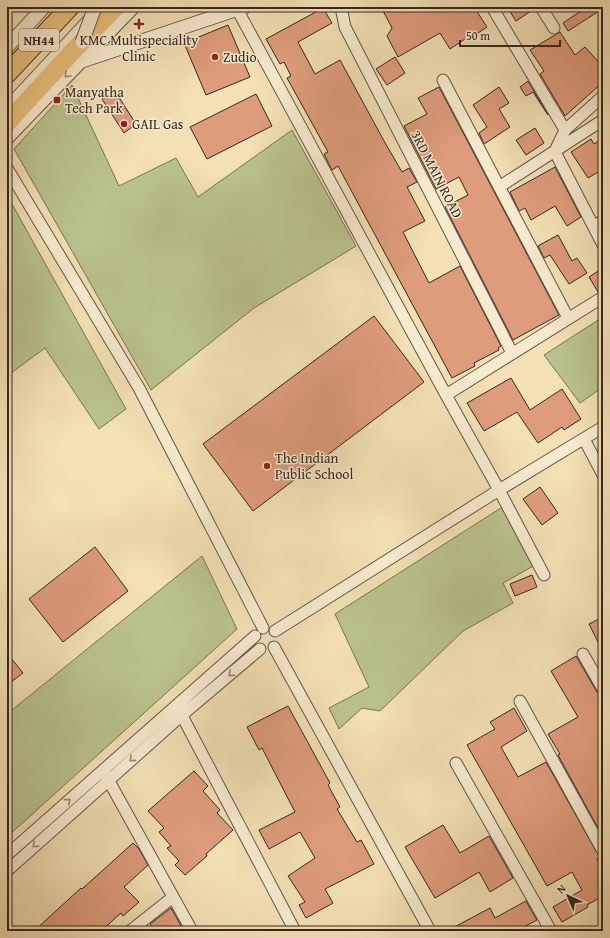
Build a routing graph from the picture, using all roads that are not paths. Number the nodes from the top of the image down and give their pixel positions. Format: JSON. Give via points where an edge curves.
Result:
{"nodes":[{"id":1,"x":44,"y":7,"type":"edge"},
{"id":2,"x":70,"y":7,"type":"edge"},
{"id":3,"x":95,"y":7,"type":"edge"},
{"id":4,"x":102,"y":7,"type":"edge"},
{"id":5,"x":116,"y":7,"type":"edge"},
{"id":6,"x":133,"y":7,"type":"edge"},
{"id":7,"x":341,"y":7,"type":"edge"},
{"id":8,"x":492,"y":7,"type":"edge"},
{"id":9,"x":541,"y":7,"type":"edge"},
{"id":10,"x":240,"y":8,"type":"edge"},
{"id":11,"x":554,"y":28,"type":"dead end"},
{"id":12,"x":82,"y":42,"type":"junction"},
{"id":13,"x":7,"y":47,"type":"edge"},
{"id":14,"x":79,"y":62,"type":"junction"},
{"id":15,"x":7,"y":74,"type":"edge"},
{"id":16,"x":443,"y":80,"type":"dead end"},
{"id":17,"x":603,"y":96,"type":"edge"},
{"id":18,"x":7,"y":109,"type":"edge"},
{"id":19,"x":603,"y":120,"type":"edge"},
{"id":20,"x":7,"y":123,"type":"edge"},
{"id":21,"x":565,"y":130,"type":"junction"},
{"id":22,"x":7,"y":138,"type":"edge"},
{"id":23,"x":555,"y":152,"type":"junction"},
{"id":24,"x":7,"y":168,"type":"edge"},
{"id":25,"x":499,"y":187,"type":"junction"},
{"id":26,"x":598,"y":224,"type":"edge"},
{"id":27,"x":603,"y":245,"type":"edge"},
{"id":28,"x":603,"y":297,"type":"edge"},
{"id":29,"x":568,"y":318,"type":"junction"},
{"id":30,"x":512,"y":354,"type":"junction"},
{"id":31,"x":446,"y":395,"type":"junction"},
{"id":32,"x":603,"y":427,"type":"edge"},
{"id":33,"x":584,"y":439,"type":"junction"},
{"id":34,"x":603,"y":475,"type":"edge"},
{"id":35,"x":499,"y":490,"type":"junction"},
{"id":36,"x":544,"y":575,"type":"dead end"},
{"id":37,"x":263,"y":628,"type":"junction"},
{"id":38,"x":275,"y":631,"type":"junction"},
{"id":39,"x":255,"y":636,"type":"junction"},
{"id":40,"x":274,"y":647,"type":"junction"},
{"id":41,"x":260,"y":648,"type":"junction"},
{"id":42,"x":583,"y":654,"type":"dead end"},
{"id":43,"x":603,"y":689,"type":"edge"},
{"id":44,"x":520,"y":701,"type":"dead end"},
{"id":45,"x":180,"y":710,"type":"junction"},
{"id":46,"x":456,"y":763,"type":"dead end"},
{"id":47,"x":105,"y":775,"type":"junction"},
{"id":48,"x":603,"y":851,"type":"edge"},
{"id":49,"x":7,"y":855,"type":"edge"},
{"id":50,"x":7,"y":871,"type":"edge"},
{"id":51,"x":173,"y":897,"type":"junction"},
{"id":52,"x":130,"y":931,"type":"edge"},
{"id":53,"x":192,"y":931,"type":"edge"},
{"id":54,"x":295,"y":931,"type":"edge"},
{"id":55,"x":430,"y":931,"type":"edge"},
{"id":56,"x":551,"y":931,"type":"edge"}],
"edges":[{"from":1,"to":13,"type":"street"},
{"from":2,"to":15,"type":"highway","number":"NH44"},
{"from":3,"to":12,"type":"street","bridge":true},
{"from":4,"to":18,"type":"street","number":"NH44"},
{"from":5,"to":12,"type":"highway","number":"NH44"},
{"from":6,"to":14,"type":"street"},
{"from":7,"to":30,"type":"street","name":"3RD MAIN ROAD","via":[[345,27]]},
{"from":8,"to":21,"type":"street"},
{"from":9,"to":11,"type":"street"},
{"from":10,"to":14,"type":"street"},
{"from":10,"to":31,"type":"street"},
{"from":12,"to":20,"type":"highway","number":"NH44"},
{"from":14,"to":22,"type":"street","one_way":true},
{"from":16,"to":25,"type":"street"},
{"from":17,"to":21,"type":"street"},
{"from":19,"to":23,"type":"street"},
{"from":21,"to":23,"type":"street"},
{"from":23,"to":25,"type":"street"},
{"from":23,"to":26,"type":"street"},
{"from":24,"to":37,"type":"street","via":[[139,388]]},
{"from":25,"to":29,"type":"street"},
{"from":26,"to":27,"type":"street"},
{"from":28,"to":29,"type":"street"},
{"from":29,"to":30,"type":"street"},
{"from":30,"to":31,"type":"street"},
{"from":31,"to":35,"type":"street"},
{"from":32,"to":33,"type":"street"},
{"from":33,"to":34,"type":"street"},
{"from":33,"to":35,"type":"street"},
{"from":35,"to":36,"type":"street"},
{"from":35,"to":38,"type":"street"},
{"from":37,"to":38,"type":"street"},
{"from":37,"to":39,"type":"street"},
{"from":38,"to":40,"type":"street","via":[[278,637]]},
{"from":39,"to":41,"type":"street"},
{"from":39,"to":45,"type":"street"},
{"from":40,"to":41,"type":"street","via":[[268,650]]},
{"from":40,"to":55,"type":"street"},
{"from":41,"to":45,"type":"street","one_way":true},
{"from":42,"to":43,"type":"street"},
{"from":44,"to":48,"type":"street"},
{"from":45,"to":47,"type":"street"},
{"from":45,"to":54,"type":"street"},
{"from":46,"to":56,"type":"street"},
{"from":49,"to":47,"type":"street","one_way":true},
{"from":47,"to":50,"type":"street","one_way":true},
{"from":47,"to":51,"type":"street"},
{"from":51,"to":52,"type":"street"},
{"from":51,"to":53,"type":"street"}]}
